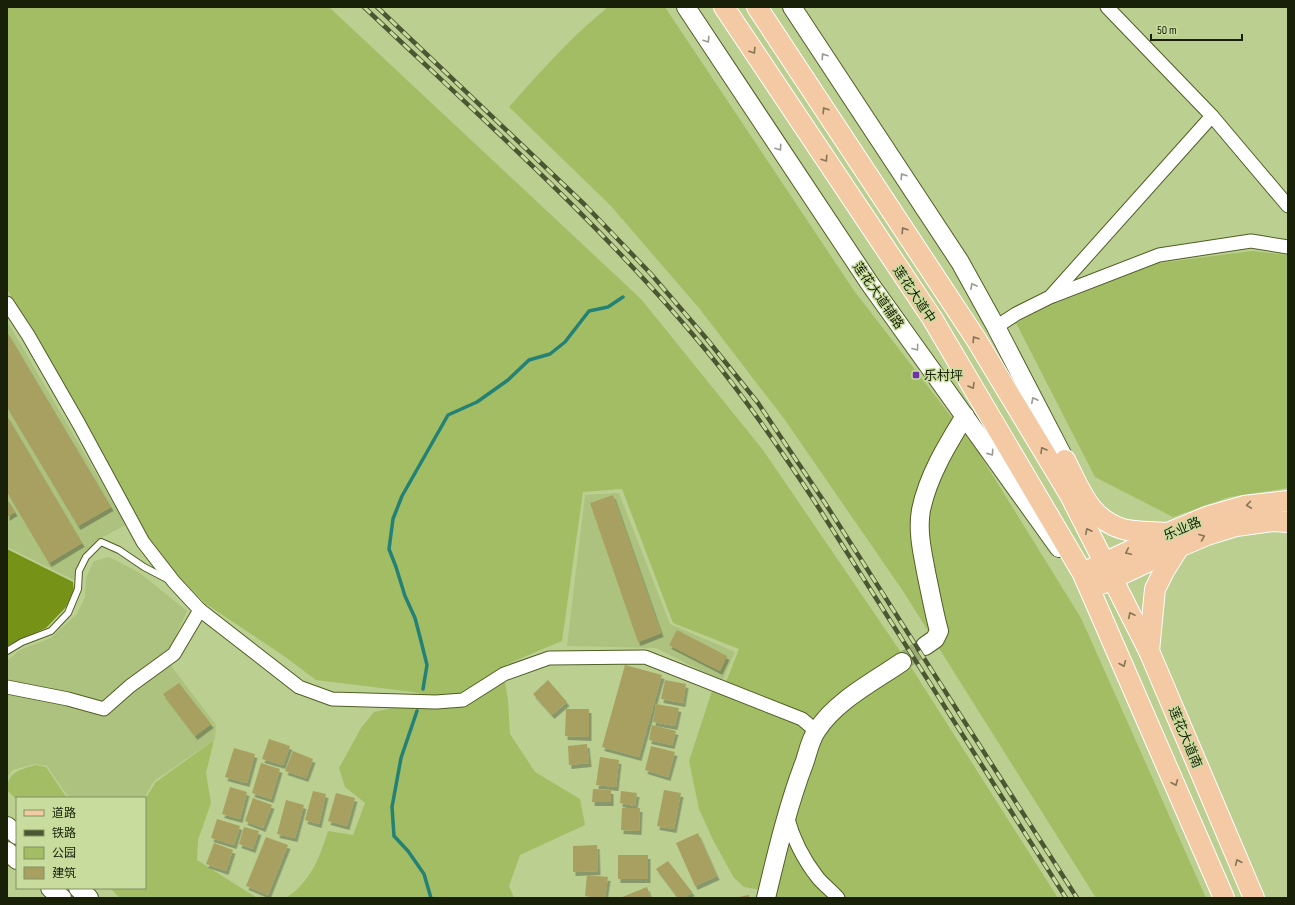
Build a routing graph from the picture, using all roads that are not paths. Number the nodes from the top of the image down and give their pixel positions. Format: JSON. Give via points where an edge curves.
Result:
{"nodes":[{"id":1,"x":686,"y":7,"type":"edge"},
{"id":2,"x":724,"y":7,"type":"edge"},
{"id":3,"x":757,"y":7,"type":"edge"},
{"id":4,"x":792,"y":7,"type":"edge"},
{"id":5,"x":1107,"y":7,"type":"edge"},
{"id":6,"x":1212,"y":116,"type":"junction"},
{"id":7,"x":1288,"y":206,"type":"edge"},
{"id":8,"x":1288,"y":247,"type":"edge"},
{"id":9,"x":1050,"y":297,"type":"junction"},
{"id":10,"x":7,"y":303,"type":"edge"},
{"id":11,"x":996,"y":327,"type":"junction"},
{"id":12,"x":965,"y":416,"type":"junction"},
{"id":13,"x":1065,"y":460,"type":"junction"},
{"id":14,"x":1070,"y":495,"type":"junction"},
{"id":15,"x":1288,"y":501,"type":"edge"},
{"id":16,"x":1288,"y":522,"type":"edge"},
{"id":17,"x":1174,"y":540,"type":"junction"},
{"id":18,"x":1108,"y":571,"type":"junction"},
{"id":19,"x":174,"y":582,"type":"junction"},
{"id":20,"x":1087,"y":582,"type":"junction"},
{"id":21,"x":200,"y":610,"type":"junction"},
{"id":22,"x":925,"y":646,"type":"tunnel mouth"},
{"id":23,"x":1149,"y":651,"type":"junction"},
{"id":24,"x":7,"y":652,"type":"edge"},
{"id":25,"x":902,"y":662,"type":"tunnel mouth"},
{"id":26,"x":1158,"y":670,"type":"junction"},
{"id":27,"x":1131,"y":683,"type":"junction"},
{"id":28,"x":7,"y":687,"type":"edge"},
{"id":29,"x":1173,"y":706,"type":"junction"},
{"id":30,"x":1147,"y":718,"type":"junction"},
{"id":31,"x":816,"y":731,"type":"junction"},
{"id":32,"x":787,"y":816,"type":"junction"},
{"id":33,"x":7,"y":826,"type":"edge"},
{"id":34,"x":16,"y":833,"type":"edge"},
{"id":35,"x":7,"y":851,"type":"edge"},
{"id":36,"x":16,"y":859,"type":"edge"},
{"id":37,"x":51,"y":889,"type":"edge"},
{"id":38,"x":79,"y":889,"type":"edge"},
{"id":39,"x":62,"y":898,"type":"edge"},
{"id":40,"x":89,"y":898,"type":"edge"},
{"id":41,"x":766,"y":898,"type":"edge"},
{"id":42,"x":838,"y":898,"type":"edge"},
{"id":43,"x":1224,"y":898,"type":"edge"},
{"id":44,"x":1254,"y":898,"type":"edge"}],
"edges":[{"from":1,"to":12,"type":"street","name":"莲花大道辅路","one_way":true,"via":[[870,284]]},
{"from":2,"to":20,"type":"main road","name":"莲花大道中","one_way":true,"via":[[932,318]]},
{"from":14,"to":3,"type":"main road","name":"莲花大道中","one_way":true,"via":[[976,339]]},
{"from":11,"to":4,"type":"street","one_way":true,"via":[[960,262]]},
{"from":5,"to":6,"type":"street"},
{"from":6,"to":7,"type":"street"},
{"from":6,"to":9,"type":"street"},
{"from":8,"to":9,"type":"street","via":[[1251,241],[1159,254]]},
{"from":9,"to":11,"type":"street"},
{"from":10,"to":19,"type":"street","via":[[79,424],[142,542]]},
{"from":13,"to":11,"type":"street","one_way":true},
{"from":12,"to":20,"type":"street","name":"莲花大道辅路","one_way":true,"via":[[1057,546]]},
{"from":12,"to":22,"type":"street","via":[[938,462],[924,496],[921,511],[920,541],[939,631],[935,640]]},
{"from":13,"to":14,"type":"main road"},
{"from":13,"to":17,"type":"main road","via":[[1088,505],[1101,518],[1124,530]]},
{"from":18,"to":14,"type":"main road","name":"莲花大道中","one_way":true},
{"from":15,"to":17,"type":"main road","name":"乐业路","one_way":true,"via":[[1244,506],[1209,516]]},
{"from":17,"to":16,"type":"main road","name":"乐业路","one_way":true,"via":[[1207,535],[1236,526],[1273,521]]},
{"from":17,"to":18,"type":"main road","name":"乐业路"},
{"from":17,"to":23,"type":"main road","via":[[1155,589]]},
{"from":18,"to":20,"type":"main road","name":"乐业路"},
{"from":23,"to":18,"type":"main road","name":"莲花大道南","one_way":true},
{"from":19,"to":21,"type":"street"},
{"from":19,"to":24,"type":"lane","via":[[101,542],[86,557],[79,571],[78,590],[68,612],[51,631],[22,642]]},
{"from":20,"to":27,"type":"main road","one_way":true},
{"from":21,"to":28,"type":"street","via":[[174,654],[130,686],[104,709]]},
{"from":21,"to":31,"type":"street","via":[[299,687],[332,699],[436,702],[463,700],[504,674],[549,658],[645,657],[802,719]]},
{"from":23,"to":26,"type":"main road","name":"莲花大道南"},
{"from":25,"to":31,"type":"street","via":[[848,699],[830,714]]},
{"from":26,"to":27,"type":"main road","via":[[1152,684],[1142,687]]},
{"from":26,"to":29,"type":"main road","name":"莲花大道南"},
{"from":27,"to":30,"type":"main road"},
{"from":29,"to":30,"type":"main road","via":[[1164,702],[1154,704]]},
{"from":44,"to":29,"type":"main road","name":"莲花大道南","one_way":true},
{"from":30,"to":43,"type":"main road","one_way":true},
{"from":31,"to":32,"type":"street"},
{"from":32,"to":41,"type":"street"},
{"from":32,"to":42,"type":"street","via":[[801,853],[818,878]]},
{"from":33,"to":34,"type":"street"},
{"from":35,"to":36,"type":"street"},
{"from":37,"to":39,"type":"street"},
{"from":38,"to":40,"type":"street"}]}
